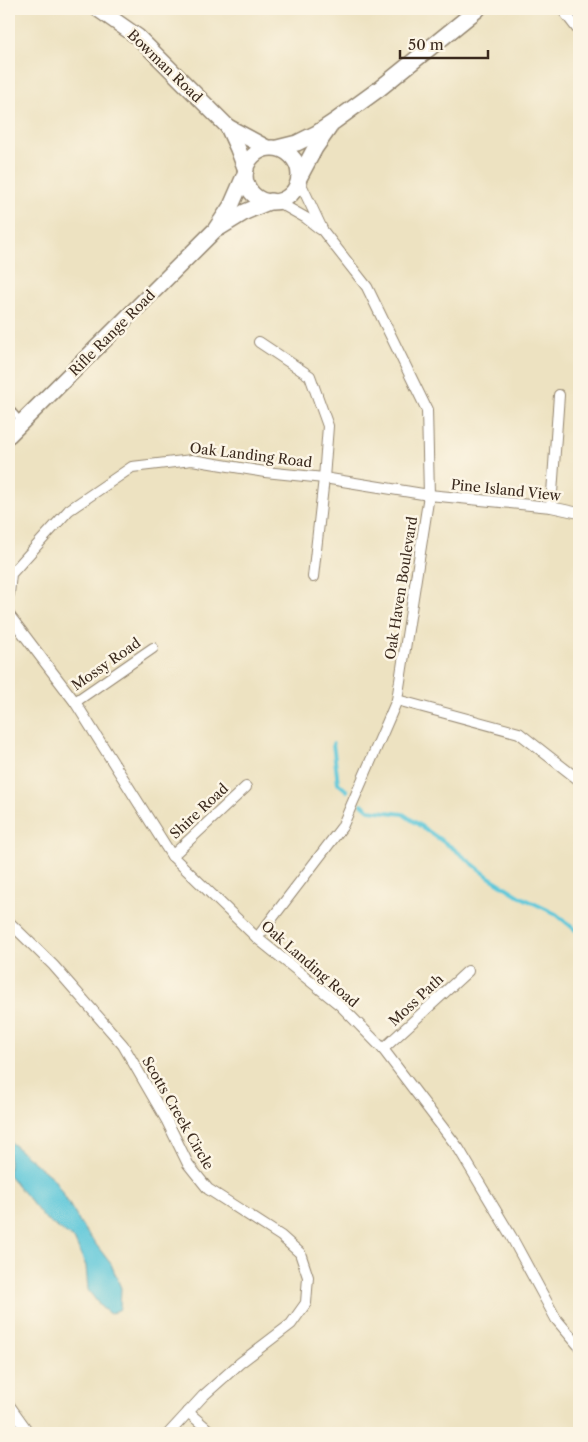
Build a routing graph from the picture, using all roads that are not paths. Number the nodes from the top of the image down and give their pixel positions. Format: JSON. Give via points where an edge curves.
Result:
{"nodes":[{"id":1,"x":98,"y":9,"type":"edge"},
{"id":2,"x":478,"y":9,"type":"edge"},
{"id":3,"x":562,"y":9,"type":"edge"},
{"id":4,"x":579,"y":30,"type":"edge"},
{"id":5,"x":335,"y":121,"type":"junction"},
{"id":6,"x":228,"y":127,"type":"junction"},
{"id":7,"x":272,"y":148,"type":"junction"},
{"id":8,"x":245,"y":172,"type":"junction"},
{"id":9,"x":299,"y":179,"type":"junction"},
{"id":10,"x":273,"y":201,"type":"junction"},
{"id":11,"x":215,"y":230,"type":"junction"},
{"id":12,"x":323,"y":231,"type":"junction"},
{"id":13,"x":259,"y":342,"type":"dead end"},
{"id":14,"x":559,"y":395,"type":"dead end"},
{"id":15,"x":9,"y":407,"type":"edge"},
{"id":16,"x":22,"y":422,"type":"junction"},
{"id":17,"x":9,"y":435,"type":"edge"},
{"id":18,"x":324,"y":478,"type":"junction"},
{"id":19,"x":430,"y":495,"type":"junction"},
{"id":20,"x":551,"y":507,"type":"junction"},
{"id":21,"x":579,"y":513,"type":"edge"},
{"id":22,"x":10,"y":574,"type":"edge"},
{"id":23,"x":313,"y":577,"type":"dead end"},
{"id":24,"x":9,"y":594,"type":"edge"},
{"id":25,"x":9,"y":615,"type":"edge"},
{"id":26,"x":153,"y":648,"type":"dead end"},
{"id":27,"x":397,"y":700,"type":"junction"},
{"id":28,"x":75,"y":702,"type":"junction"},
{"id":29,"x":579,"y":780,"type":"edge"},
{"id":30,"x":246,"y":787,"type":"dead end"},
{"id":31,"x":172,"y":856,"type":"junction"},
{"id":32,"x":9,"y":922,"type":"edge"},
{"id":33,"x":257,"y":938,"type":"junction"},
{"id":34,"x":468,"y":971,"type":"dead end"},
{"id":35,"x":383,"y":1049,"type":"junction"},
{"id":36,"x":579,"y":1346,"type":"edge"},
{"id":37,"x":9,"y":1405,"type":"edge"},
{"id":38,"x":188,"y":1412,"type":"junction"},
{"id":39,"x":29,"y":1433,"type":"edge"},
{"id":40,"x":169,"y":1433,"type":"edge"},
{"id":41,"x":212,"y":1433,"type":"edge"}],
"edges":[{"from":1,"to":6,"type":"main road","name":"Bowman Road","via":[[138,37]]},
{"from":2,"to":5,"type":"main road"},
{"from":3,"to":4,"type":"street"},
{"from":5,"to":7,"type":"main road","via":[[304,139]]},
{"from":5,"to":9,"type":"main road","via":[[315,148]]},
{"from":6,"to":7,"type":"main road","name":"Bowman Road"},
{"from":6,"to":8,"type":"main road","name":"Bowman Road"},
{"from":7,"to":8,"type":"main road","via":[[256,154]]},
{"from":7,"to":9,"type":"main road","via":[[291,156],[299,170]]},
{"from":8,"to":10,"type":"main road","via":[[252,193]]},
{"from":8,"to":11,"type":"main road","name":"Rifle Range Road","via":[[231,206]]},
{"from":9,"to":10,"type":"main road","via":[[290,194]]},
{"from":9,"to":12,"type":"street","name":"Oak Haven Boulevard"},
{"from":10,"to":11,"type":"main road","name":"Rifle Range Road","via":[[245,212]]},
{"from":10,"to":12,"type":"street","name":"Oak Haven Boulevard"},
{"from":11,"to":16,"type":"main road","name":"Rifle Range Road"},
{"from":12,"to":19,"type":"street","name":"Oak Haven Boulevard","via":[[367,287],[427,410]]},
{"from":13,"to":18,"type":"street","via":[[310,376],[328,426]]},
{"from":14,"to":20,"type":"street"},
{"from":15,"to":16,"type":"lane"},
{"from":16,"to":17,"type":"main road","name":"Rifle Range Road"},
{"from":18,"to":19,"type":"street","name":"Oak Landing Road"},
{"from":18,"to":22,"type":"street","name":"Oak Landing Road","via":[[192,460],[132,466],[69,510]]},
{"from":18,"to":23,"type":"street"},
{"from":19,"to":20,"type":"street","name":"Pine Island View"},
{"from":19,"to":27,"type":"street","name":"Oak Haven Boulevard"},
{"from":20,"to":21,"type":"street","name":"Pine Island View"},
{"from":22,"to":24,"type":"street","name":"Oak Landing Road"},
{"from":25,"to":28,"type":"street","name":"Oak Landing Road"},
{"from":26,"to":28,"type":"street","name":"Mossy Road"},
{"from":27,"to":29,"type":"street","via":[[520,733]]},
{"from":27,"to":33,"type":"street","name":"Oak Haven Boulevard","via":[[342,827]]},
{"from":28,"to":31,"type":"street","name":"Oak Landing Road"},
{"from":30,"to":31,"type":"street","name":"Shire Road"},
{"from":31,"to":33,"type":"street","name":"Oak Landing Road"},
{"from":32,"to":38,"type":"street","name":"Scotts Creek Circle","via":[[53,965],[123,1045],[188,1164],[208,1189],[281,1236],[300,1253],[308,1277],[306,1303],[291,1324],[240,1363]]},
{"from":33,"to":35,"type":"street","name":"Oak Landing Road","via":[[340,1005]]},
{"from":34,"to":35,"type":"street","name":"Moss Path"},
{"from":35,"to":36,"type":"street","name":"Oak Landing Road","via":[[458,1149],[556,1319]]},
{"from":37,"to":39,"type":"street"},
{"from":38,"to":40,"type":"street","name":"Scotts Creek Circle"},
{"from":38,"to":41,"type":"street"}]}
